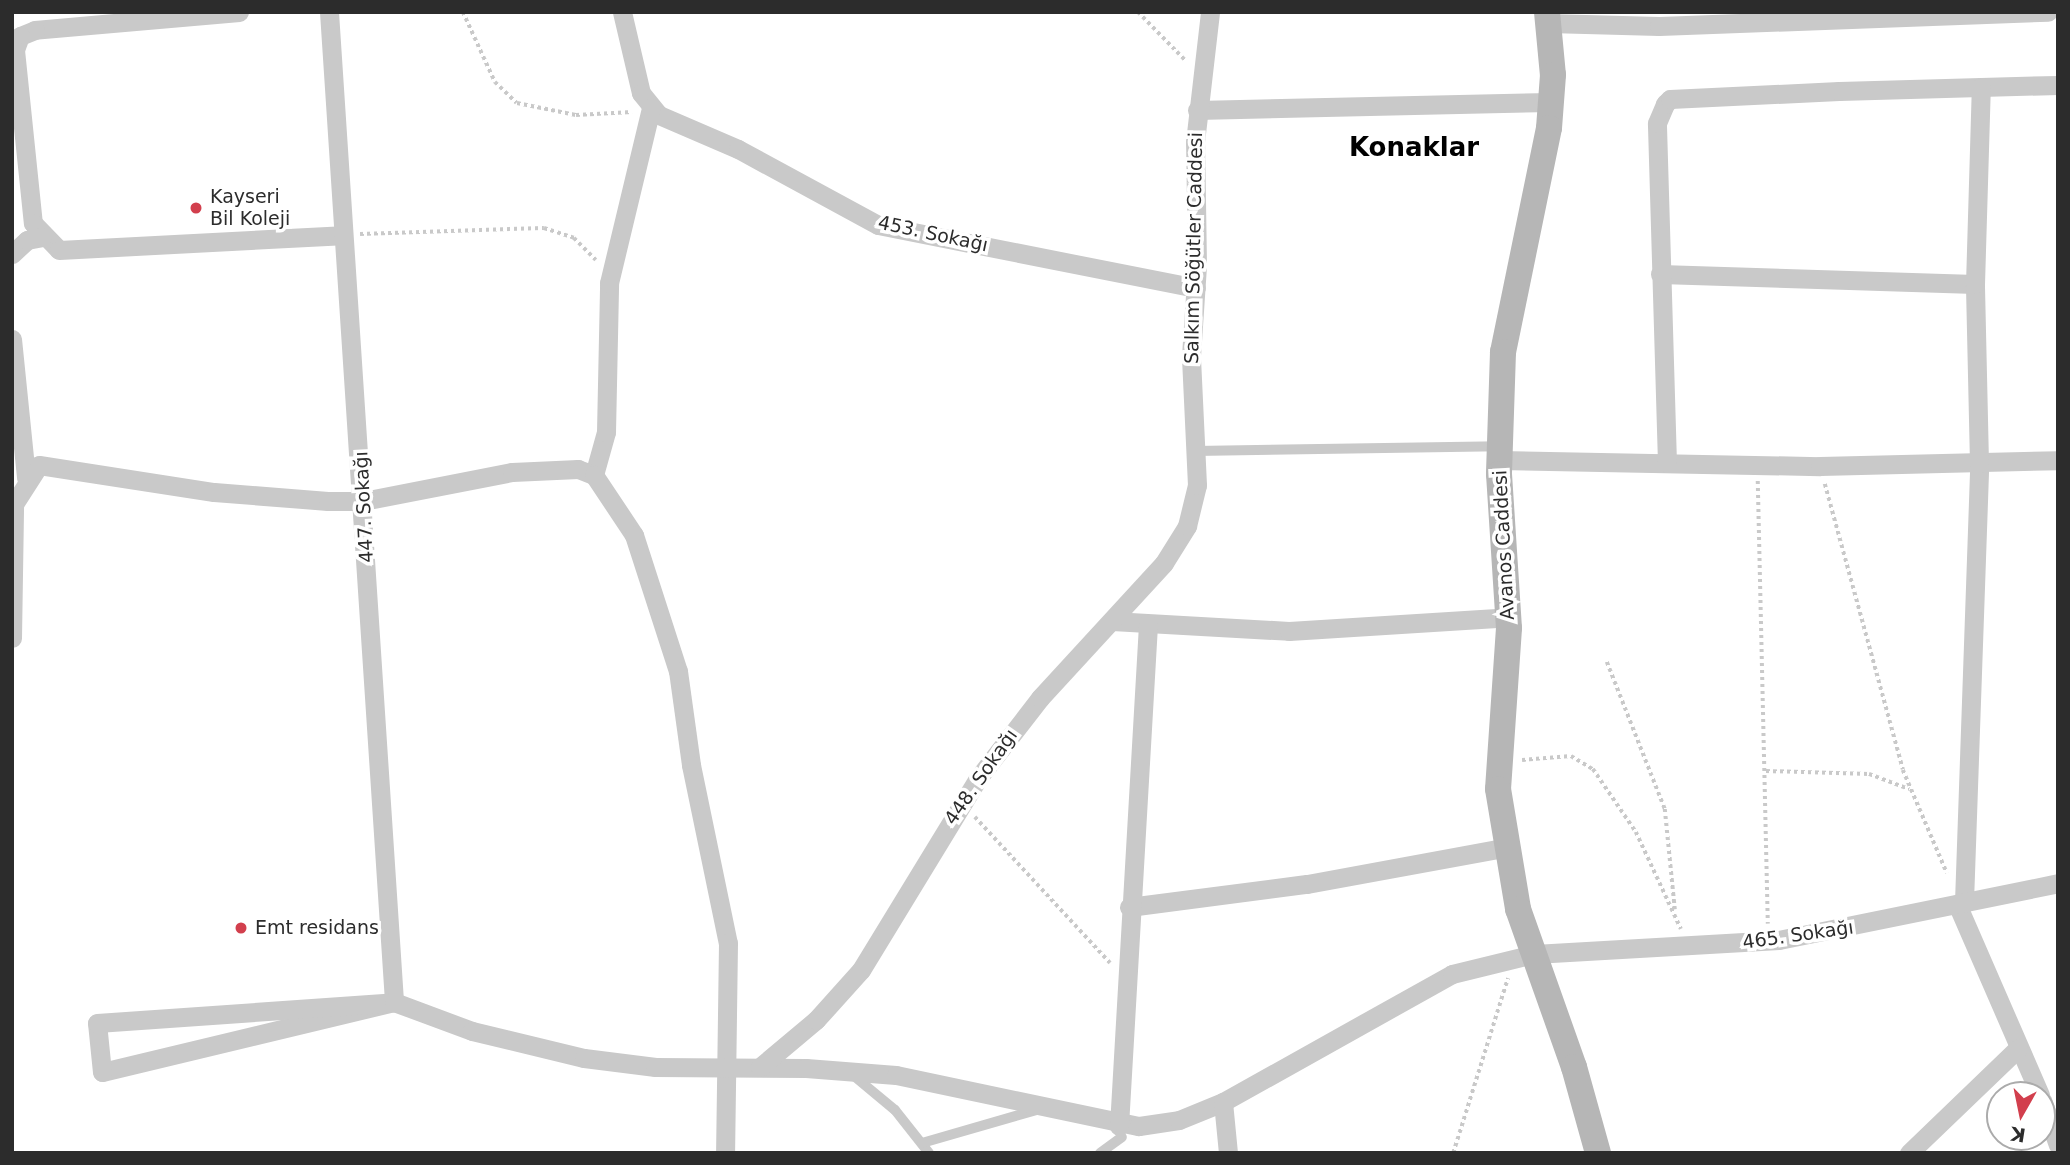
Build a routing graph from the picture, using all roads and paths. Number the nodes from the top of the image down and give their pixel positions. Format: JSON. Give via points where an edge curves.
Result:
{"nodes":[{"id":1,"x":239,"y":12,"type":"edge"},
{"id":2,"x":329,"y":12,"type":"edge"},
{"id":3,"x":463,"y":12,"type":"edge"},
{"id":4,"x":622,"y":12,"type":"edge"},
{"id":5,"x":1138,"y":12,"type":"edge"},
{"id":6,"x":1210,"y":12,"type":"edge"},
{"id":7,"x":2048,"y":12,"type":"edge"},
{"id":8,"x":1547,"y":18,"type":"edge"},
{"id":9,"x":1659,"y":19,"type":"edge"},
{"id":10,"x":1200,"y":75,"type":"junction"},
{"id":11,"x":2058,"y":85,"type":"edge"},
{"id":12,"x":1981,"y":87,"type":"junction"},
{"id":13,"x":1552,"y":102,"type":"junction"},
{"id":14,"x":651,"y":108,"type":"junction"},
{"id":15,"x":1197,"y":110,"type":"junction"},
{"id":16,"x":342,"y":236,"type":"junction"},
{"id":17,"x":42,"y":237,"type":"junction"},
{"id":18,"x":12,"y":254,"type":"edge"},
{"id":19,"x":1660,"y":274,"type":"junction"},
{"id":20,"x":609,"y":284,"type":"junction"},
{"id":21,"x":1975,"y":284,"type":"junction"},
{"id":22,"x":1196,"y":288,"type":"junction"},
{"id":23,"x":12,"y":339,"type":"edge"},
{"id":24,"x":1195,"y":451,"type":"junction"},
{"id":25,"x":1499,"y":453,"type":"junction"},
{"id":26,"x":2058,"y":460,"type":"edge"},
{"id":27,"x":1667,"y":463,"type":"junction"},
{"id":28,"x":1979,"y":463,"type":"junction"},
{"id":29,"x":1758,"y":465,"type":"junction"},
{"id":30,"x":1820,"y":467,"type":"junction"},
{"id":31,"x":594,"y":475,"type":"junction"},
{"id":32,"x":26,"y":478,"type":"junction"},
{"id":33,"x":1197,"y":485,"type":"joint"},
{"id":34,"x":363,"y":501,"type":"junction"},
{"id":35,"x":13,"y":514,"type":"edge"},
{"id":36,"x":1509,"y":617,"type":"junction"},
{"id":37,"x":1112,"y":621,"type":"junction"},
{"id":38,"x":1148,"y":624,"type":"junction"},
{"id":39,"x":12,"y":638,"type":"edge"},
{"id":40,"x":1608,"y":662,"type":"dead end"},
{"id":41,"x":1498,"y":764,"type":"junction"},
{"id":42,"x":1765,"y":771,"type":"junction"},
{"id":43,"x":1910,"y":790,"type":"junction"},
{"id":44,"x":962,"y":802,"type":"junction"},
{"id":45,"x":1504,"y":848,"type":"junction"},
{"id":46,"x":2058,"y":883,"type":"edge"},
{"id":47,"x":1960,"y":903,"type":"junction"},
{"id":48,"x":1129,"y":907,"type":"junction"},
{"id":49,"x":1768,"y":941,"type":"junction"},
{"id":50,"x":1524,"y":956,"type":"junction"},
{"id":51,"x":1126,"y":980,"type":"junction"},
{"id":52,"x":394,"y":1002,"type":"junction"},
{"id":53,"x":2018,"y":1048,"type":"junction"},
{"id":54,"x":760,"y":1066,"type":"junction"},
{"id":55,"x":725,"y":1069,"type":"junction"},
{"id":56,"x":845,"y":1070,"type":"junction"},
{"id":57,"x":2033,"y":1081,"type":"edge"},
{"id":58,"x":1223,"y":1102,"type":"junction"},
{"id":59,"x":1050,"y":1105,"type":"junction"},
{"id":60,"x":1121,"y":1132,"type":"junction"},
{"id":61,"x":922,"y":1143,"type":"junction"},
{"id":62,"x":725,"y":1153,"type":"edge"},
{"id":63,"x":929,"y":1153,"type":"edge"},
{"id":64,"x":1100,"y":1153,"type":"edge"},
{"id":65,"x":1228,"y":1153,"type":"edge"},
{"id":66,"x":1453,"y":1153,"type":"edge"},
{"id":67,"x":1598,"y":1153,"type":"edge"},
{"id":68,"x":1909,"y":1153,"type":"edge"}],
"edges":[{"from":1,"to":17,"type":"street","via":[[35,30],[20,36],[15,50],[30,216]]},
{"from":2,"to":16,"type":"street","name":"447. Sokağı"},
{"from":3,"to":14,"type":"path","via":[[487,70],[517,103],[576,115]]},
{"from":4,"to":14,"type":"street","via":[[640,93]]},
{"from":5,"to":10,"type":"path"},
{"from":6,"to":10,"type":"street","name":"Salkım Söğütler Caddesi"},
{"from":7,"to":9,"type":"street"},
{"from":8,"to":9,"type":"street"},
{"from":8,"to":13,"type":"street","name":"Avanos Caddesi"},
{"from":10,"to":15,"type":"street","name":"Salkım Söğütler Caddesi"},
{"from":11,"to":12,"type":"street"},
{"from":12,"to":19,"type":"street","via":[[1670,99],[1657,123]]},
{"from":12,"to":21,"type":"street"},
{"from":13,"to":15,"type":"street"},
{"from":13,"to":25,"type":"street","name":"Avanos Caddesi","via":[[1507,323]]},
{"from":14,"to":20,"type":"street"},
{"from":14,"to":22,"type":"street","name":"453. Sokağı","via":[[878,225]]},
{"from":15,"to":22,"type":"street","name":"Salkım Söğütler Caddesi"},
{"from":16,"to":17,"type":"street","via":[[60,250]]},
{"from":16,"to":20,"type":"path","via":[[451,227],[553,229],[585,247]]},
{"from":16,"to":34,"type":"street","name":"447. Sokağı"},
{"from":17,"to":18,"type":"street","via":[[27,240]]},
{"from":19,"to":21,"type":"street"},
{"from":19,"to":27,"type":"street"},
{"from":20,"to":31,"type":"street","via":[[606,432]]},
{"from":21,"to":28,"type":"street"},
{"from":22,"to":24,"type":"street","name":"Salkım Söğütler Caddesi","via":[[1191,356]]},
{"from":23,"to":32,"type":"street"},
{"from":24,"to":25,"type":"lane"},
{"from":24,"to":33,"type":"street","name":"Salkım Söğütler Caddesi"},
{"from":25,"to":27,"type":"street"},
{"from":25,"to":36,"type":"street","name":"Avanos Caddesi"},
{"from":26,"to":28,"type":"street"},
{"from":27,"to":29,"type":"street"},
{"from":28,"to":30,"type":"street"},
{"from":28,"to":47,"type":"street"},
{"from":29,"to":30,"type":"street"},
{"from":29,"to":42,"type":"path"},
{"from":30,"to":43,"type":"path"},
{"from":31,"to":34,"type":"street","via":[[578,469],[512,472]]},
{"from":31,"to":55,"type":"street","via":[[634,535],[678,671],[691,765],[728,943]]},
{"from":32,"to":34,"type":"street","via":[[39,465],[258,498]]},
{"from":32,"to":35,"type":"street"},
{"from":33,"to":37,"type":"street","name":"448. Sokağı","via":[[1181,538]]},
{"from":34,"to":52,"type":"street","name":"447. Sokağı"},
{"from":35,"to":39,"type":"street"},
{"from":36,"to":38,"type":"street","via":[[1331,630]]},
{"from":36,"to":41,"type":"street","name":"Avanos Caddesi"},
{"from":37,"to":38,"type":"street"},
{"from":37,"to":44,"type":"street","name":"448. Sokağı","via":[[1040,698]]},
{"from":38,"to":48,"type":"street"},
{"from":40,"to":41,"type":"path","via":[[1665,808],[1674,860],[1675,912],[1636,832],[1587,763],[1563,756]]},
{"from":41,"to":45,"type":"street","name":"Avanos Caddesi"},
{"from":42,"to":43,"type":"path","via":[[1869,774]]},
{"from":42,"to":49,"type":"path","via":[[1771,865]]},
{"from":43,"to":47,"type":"path"},
{"from":44,"to":51,"type":"path"},
{"from":44,"to":54,"type":"street","name":"448. Sokağı","via":[[861,970],[816,1020]]},
{"from":45,"to":48,"type":"street","via":[[1307,884]]},
{"from":45,"to":50,"type":"street","name":"Avanos Caddesi"},
{"from":46,"to":47,"type":"street","name":"465. Sokağı"},
{"from":47,"to":49,"type":"street","name":"465. Sokağı"},
{"from":47,"to":53,"type":"street"},
{"from":48,"to":51,"type":"street"},
{"from":49,"to":50,"type":"street","name":"465. Sokağı"},
{"from":50,"to":58,"type":"street","name":"465. Sokağı","via":[[1452,974]]},
{"from":50,"to":66,"type":"path"},
{"from":50,"to":67,"type":"street","name":"Avanos Caddesi"},
{"from":51,"to":60,"type":"street"},
{"from":52,"to":52,"type":"street","via":[[155,1059],[102,1072],[97,1023]]},
{"from":52,"to":55,"type":"street","via":[[547,1051],[655,1067]]},
{"from":53,"to":57,"type":"street"},
{"from":53,"to":68,"type":"street"},
{"from":54,"to":55,"type":"street"},
{"from":54,"to":56,"type":"street"},
{"from":55,"to":62,"type":"street"},
{"from":56,"to":59,"type":"street","via":[[942,1082]]},
{"from":56,"to":61,"type":"lane","via":[[895,1110]]},
{"from":58,"to":60,"type":"street","name":"465. Sokağı","via":[[1179,1120]]},
{"from":58,"to":65,"type":"street"},
{"from":59,"to":60,"type":"street"},
{"from":59,"to":61,"type":"lane"},
{"from":60,"to":64,"type":"lane"},
{"from":61,"to":63,"type":"lane"}]}
